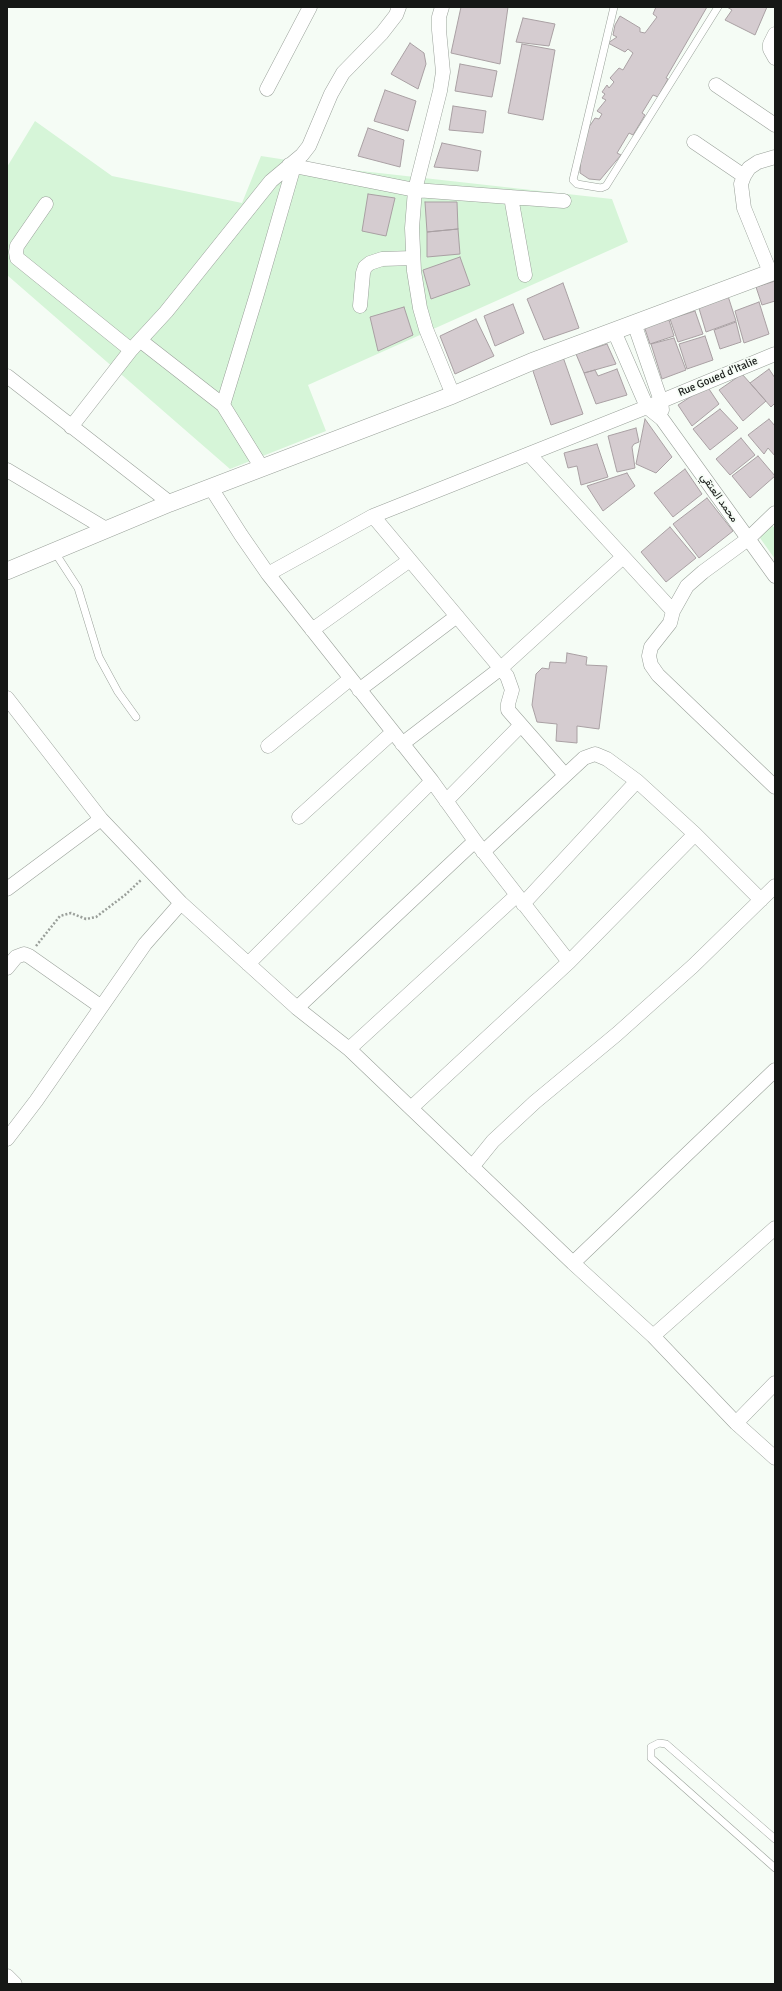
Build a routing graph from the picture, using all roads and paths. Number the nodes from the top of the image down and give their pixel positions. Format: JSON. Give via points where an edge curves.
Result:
{"nodes":[{"id":1,"x":310,"y":7,"type":"edge"},
{"id":2,"x":399,"y":7,"type":"edge"},
{"id":3,"x":442,"y":7,"type":"edge"},
{"id":4,"x":614,"y":7,"type":"edge"},
{"id":5,"x":718,"y":7,"type":"edge"},
{"id":6,"x":775,"y":34,"type":"edge"},
{"id":7,"x":775,"y":58,"type":"edge"},
{"id":8,"x":716,"y":85,"type":"dead end"},
{"id":9,"x":267,"y":89,"type":"dead end"},
{"id":10,"x":775,"y":125,"type":"edge"},
{"id":11,"x":694,"y":142,"type":"dead end"},
{"id":12,"x":775,"y":157,"type":"edge"},
{"id":13,"x":291,"y":165,"type":"junction"},
{"id":14,"x":744,"y":176,"type":"junction"},
{"id":15,"x":415,"y":190,"type":"junction"},
{"id":16,"x":511,"y":197,"type":"junction"},
{"id":17,"x":564,"y":201,"type":"dead end"},
{"id":18,"x":46,"y":204,"type":"dead end"},
{"id":19,"x":413,"y":258,"type":"junction"},
{"id":20,"x":773,"y":271,"type":"edge"},
{"id":21,"x":525,"y":275,"type":"dead end"},
{"id":22,"x":360,"y":306,"type":"dead end"},
{"id":23,"x":634,"y":323,"type":"junction"},
{"id":24,"x":614,"y":331,"type":"junction"},
{"id":25,"x":136,"y":345,"type":"junction"},
{"id":26,"x":775,"y":354,"type":"edge"},
{"id":27,"x":7,"y":376,"type":"edge"},
{"id":28,"x":453,"y":395,"type":"junction"},
{"id":29,"x":661,"y":401,"type":"junction"},
{"id":30,"x":223,"y":405,"type":"junction"},
{"id":31,"x":647,"y":407,"type":"junction"},
{"id":32,"x":662,"y":418,"type":"junction"},
{"id":33,"x":71,"y":427,"type":"junction"},
{"id":34,"x":529,"y":454,"type":"junction"},
{"id":35,"x":262,"y":468,"type":"junction"},
{"id":36,"x":7,"y":470,"type":"edge"},
{"id":37,"x":211,"y":488,"type":"junction"},
{"id":38,"x":170,"y":503,"type":"junction"},
{"id":39,"x":775,"y":513,"type":"edge"},
{"id":40,"x":373,"y":516,"type":"junction"},
{"id":41,"x":106,"y":529,"type":"junction"},
{"id":42,"x":748,"y":539,"type":"junction"},
{"id":43,"x":54,"y":551,"type":"junction"},
{"id":44,"x":623,"y":557,"type":"junction"},
{"id":45,"x":410,"y":560,"type":"junction"},
{"id":46,"x":7,"y":571,"type":"edge"},
{"id":47,"x":268,"y":574,"type":"junction"},
{"id":48,"x":775,"y":576,"type":"edge"},
{"id":49,"x":673,"y":611,"type":"junction"},
{"id":50,"x":457,"y":616,"type":"junction"},
{"id":51,"x":312,"y":630,"type":"junction"},
{"id":52,"x":501,"y":668,"type":"junction"},
{"id":53,"x":355,"y":685,"type":"junction"},
{"id":54,"x":7,"y":698,"type":"edge"},
{"id":55,"x":136,"y":717,"type":"dead end"},
{"id":56,"x":521,"y":725,"type":"junction"},
{"id":57,"x":393,"y":732,"type":"junction"},
{"id":58,"x":402,"y":744,"type":"junction"},
{"id":59,"x":268,"y":746,"type":"dead end"},
{"id":60,"x":565,"y":775,"type":"junction"},
{"id":61,"x":432,"y":781,"type":"junction"},
{"id":62,"x":637,"y":781,"type":"junction"},
{"id":63,"x":775,"y":787,"type":"edge"},
{"id":64,"x":446,"y":801,"type":"junction"},
{"id":65,"x":299,"y":817,"type":"dead end"},
{"id":66,"x":101,"y":819,"type":"junction"},
{"id":67,"x":695,"y":834,"type":"junction"},
{"id":68,"x":479,"y":847,"type":"junction"},
{"id":69,"x":150,"y":871,"type":"junction"},
{"id":70,"x":775,"y":886,"type":"edge"},
{"id":71,"x":7,"y":889,"type":"edge"},
{"id":72,"x":520,"y":900,"type":"junction"},
{"id":73,"x":761,"y":900,"type":"junction"},
{"id":74,"x":181,"y":903,"type":"junction"},
{"id":75,"x":29,"y":956,"type":"junction"},
{"id":76,"x":569,"y":962,"type":"junction"},
{"id":77,"x":248,"y":964,"type":"junction"},
{"id":78,"x":7,"y":968,"type":"edge"},
{"id":79,"x":100,"y":1006,"type":"junction"},
{"id":80,"x":296,"y":1008,"type":"junction"},
{"id":81,"x":349,"y":1049,"type":"junction"},
{"id":82,"x":775,"y":1070,"type":"edge"},
{"id":83,"x":411,"y":1108,"type":"junction"},
{"id":84,"x":7,"y":1139,"type":"edge"},
{"id":85,"x":472,"y":1167,"type":"junction"},
{"id":86,"x":775,"y":1228,"type":"edge"},
{"id":87,"x":573,"y":1264,"type":"junction"},
{"id":88,"x":653,"y":1336,"type":"junction"},
{"id":89,"x":775,"y":1383,"type":"edge"},
{"id":90,"x":736,"y":1424,"type":"junction"},
{"id":91,"x":775,"y":1458,"type":"edge"},
{"id":92,"x":775,"y":1839,"type":"edge"},
{"id":93,"x":775,"y":1868,"type":"edge"},
{"id":94,"x":7,"y":1976,"type":"edge"},
{"id":95,"x":15,"y":1984,"type":"edge"}],
"edges":[{"from":1,"to":9,"type":"street"},
{"from":2,"to":13,"type":"street","via":[[382,33],[344,73],[331,94],[309,146]]},
{"from":3,"to":15,"type":"street","via":[[439,30],[443,72]]},
{"from":4,"to":5,"type":"lane","via":[[573,180],[577,184],[601,188],[606,186]]},
{"from":6,"to":7,"type":"street","via":[[770,49]]},
{"from":8,"to":10,"type":"street"},
{"from":11,"to":14,"type":"street"},
{"from":12,"to":14,"type":"street","via":[[758,162],[749,168]]},
{"from":13,"to":15,"type":"street"},
{"from":13,"to":25,"type":"street","via":[[270,181],[194,279]]},
{"from":13,"to":30,"type":"street","via":[[257,294]]},
{"from":14,"to":20,"type":"street","via":[[741,194],[744,208]]},
{"from":15,"to":16,"type":"street"},
{"from":15,"to":19,"type":"street"},
{"from":16,"to":17,"type":"street"},
{"from":16,"to":21,"type":"street"},
{"from":18,"to":25,"type":"street","via":[[18,246],[17,258]]},
{"from":19,"to":22,"type":"street","via":[[376,260],[365,267]]},
{"from":19,"to":28,"type":"street","via":[[420,308],[426,329]]},
{"from":20,"to":23,"type":"street"},
{"from":23,"to":24,"type":"street"},
{"from":23,"to":29,"type":"street"},
{"from":24,"to":28,"type":"street"},
{"from":24,"to":31,"type":"street"},
{"from":25,"to":30,"type":"street"},
{"from":25,"to":33,"type":"street"},
{"from":26,"to":29,"type":"street","name":"Rue Goued d'Italie"},
{"from":27,"to":33,"type":"street"},
{"from":28,"to":35,"type":"street"},
{"from":29,"to":31,"type":"street","name":"Rue Goued d'Italie"},
{"from":29,"to":32,"type":"street"},
{"from":30,"to":35,"type":"street"},
{"from":31,"to":32,"type":"street","name":"محمد العتقي"},
{"from":31,"to":34,"type":"street","name":"Rue Goued d'Italie"},
{"from":32,"to":42,"type":"street","name":"محمد العتقي"},
{"from":33,"to":38,"type":"street"},
{"from":34,"to":40,"type":"street","name":"Rue Goued d'Italie"},
{"from":34,"to":44,"type":"street"},
{"from":35,"to":37,"type":"street"},
{"from":36,"to":41,"type":"street"},
{"from":37,"to":38,"type":"street"},
{"from":37,"to":47,"type":"street"},
{"from":38,"to":41,"type":"street"},
{"from":39,"to":42,"type":"street"},
{"from":40,"to":45,"type":"street"},
{"from":40,"to":47,"type":"street","name":"Rue Goued d'Italie"},
{"from":41,"to":43,"type":"street"},
{"from":42,"to":48,"type":"street","name":"محمد العتقي"},
{"from":42,"to":49,"type":"street","via":[[687,586]]},
{"from":43,"to":46,"type":"street"},
{"from":43,"to":55,"type":"lane","via":[[78,588],[99,657],[118,692]]},
{"from":44,"to":49,"type":"street"},
{"from":44,"to":52,"type":"street"},
{"from":45,"to":50,"type":"street"},
{"from":45,"to":51,"type":"street"},
{"from":47,"to":51,"type":"street"},
{"from":49,"to":63,"type":"street","via":[[670,623],[651,647],[651,665],[658,675]]},
{"from":50,"to":52,"type":"street"},
{"from":50,"to":53,"type":"street"},
{"from":51,"to":53,"type":"street"},
{"from":52,"to":56,"type":"street","via":[[511,685],[508,710]]},
{"from":52,"to":58,"type":"street"},
{"from":53,"to":57,"type":"street"},
{"from":53,"to":59,"type":"street"},
{"from":54,"to":66,"type":"street"},
{"from":56,"to":60,"type":"street"},
{"from":56,"to":64,"type":"street"},
{"from":57,"to":58,"type":"street"},
{"from":57,"to":65,"type":"street"},
{"from":58,"to":61,"type":"street"},
{"from":60,"to":62,"type":"street","via":[[584,758],[595,754],[607,759]]},
{"from":60,"to":68,"type":"street"},
{"from":61,"to":64,"type":"street"},
{"from":61,"to":77,"type":"street"},
{"from":62,"to":67,"type":"street"},
{"from":62,"to":72,"type":"street"},
{"from":64,"to":68,"type":"street"},
{"from":66,"to":69,"type":"street"},
{"from":66,"to":71,"type":"street"},
{"from":67,"to":73,"type":"street"},
{"from":67,"to":76,"type":"street"},
{"from":68,"to":72,"type":"street"},
{"from":68,"to":80,"type":"street"},
{"from":69,"to":74,"type":"street"},
{"from":69,"to":75,"type":"path","via":[[125,895],[96,917],[86,919],[71,913],[60,916]]},
{"from":70,"to":73,"type":"street"},
{"from":72,"to":76,"type":"street"},
{"from":72,"to":81,"type":"street"},
{"from":73,"to":85,"type":"street","via":[[693,966],[535,1102],[493,1141]]},
{"from":74,"to":77,"type":"street"},
{"from":74,"to":79,"type":"street","via":[[145,944]]},
{"from":75,"to":78,"type":"street","via":[[24,954],[16,957]]},
{"from":75,"to":79,"type":"street"},
{"from":76,"to":83,"type":"street"},
{"from":77,"to":80,"type":"street"},
{"from":79,"to":84,"type":"street"},
{"from":80,"to":81,"type":"street"},
{"from":81,"to":83,"type":"street"},
{"from":82,"to":87,"type":"street"},
{"from":83,"to":85,"type":"street"},
{"from":85,"to":87,"type":"street"},
{"from":86,"to":88,"type":"street"},
{"from":87,"to":88,"type":"street"},
{"from":88,"to":90,"type":"street"},
{"from":89,"to":90,"type":"street"},
{"from":90,"to":91,"type":"street"},
{"from":92,"to":93,"type":"lane","via":[[666,1744],[658,1743],[651,1748],[651,1758]]},
{"from":94,"to":95,"type":"street"}]}
